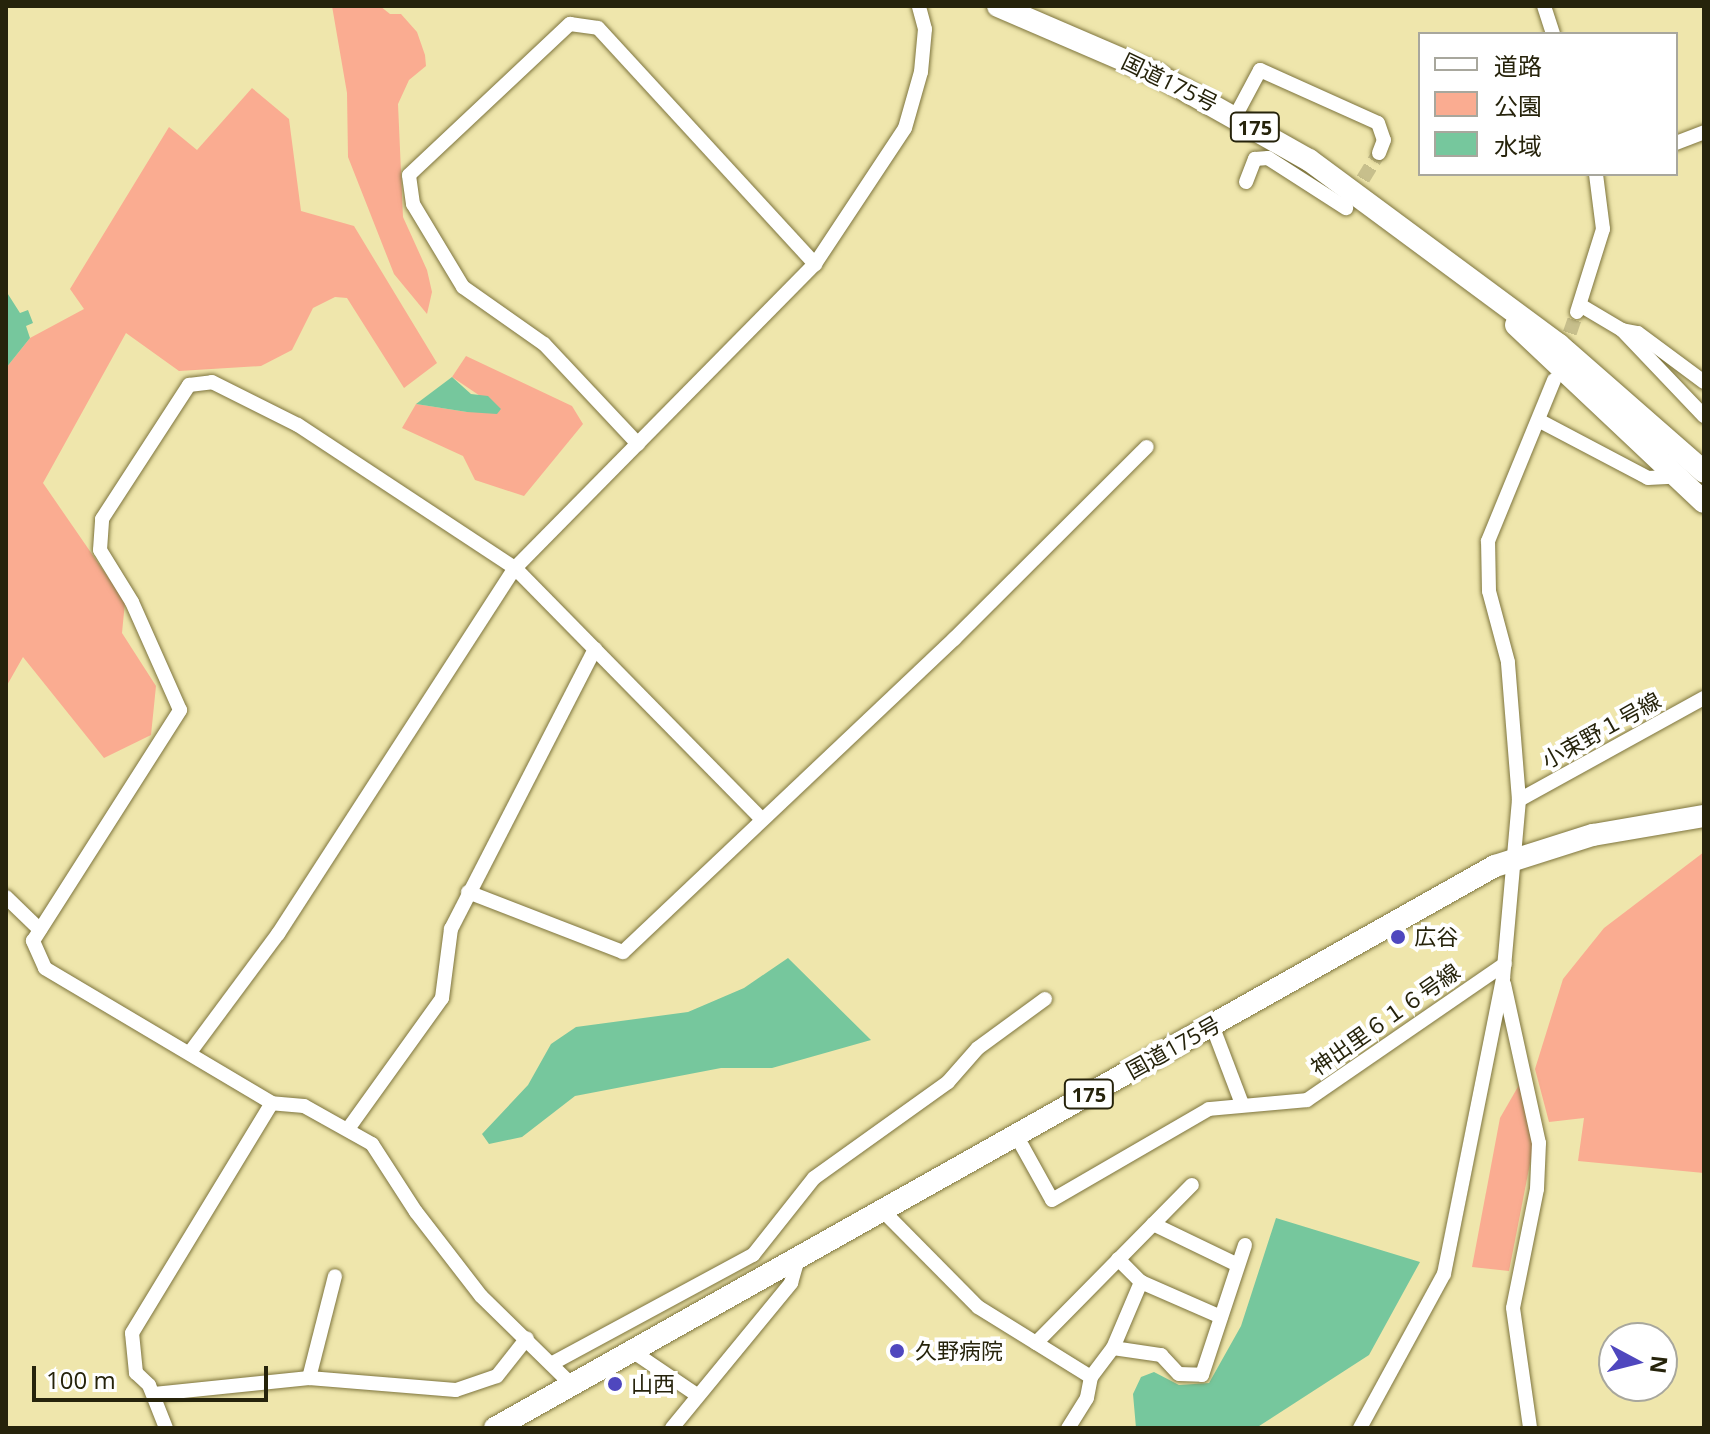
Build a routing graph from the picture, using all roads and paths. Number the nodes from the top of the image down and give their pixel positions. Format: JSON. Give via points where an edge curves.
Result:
{"nodes":[{"id":1,"x":919,"y":6,"type":"edge"},
{"id":2,"x":998,"y":6,"type":"edge"},
{"id":3,"x":1544,"y":6,"type":"edge"},
{"id":4,"x":1552,"y":32,"type":"edge"},
{"id":5,"x":1236,"y":115,"type":"junction"},
{"id":6,"x":1704,"y":132,"type":"edge"},
{"id":7,"x":1678,"y":142,"type":"edge"},
{"id":8,"x":1379,"y":153,"type":"dead end"},
{"id":9,"x":1597,"y":176,"type":"edge"},
{"id":10,"x":1246,"y":182,"type":"dead end"},
{"id":11,"x":1346,"y":208,"type":"dead end"},
{"id":12,"x":815,"y":264,"type":"junction"},
{"id":13,"x":1486,"y":292,"type":"junction"},
{"id":14,"x":1622,"y":330,"type":"junction"},
{"id":15,"x":1554,"y":380,"type":"dead end"},
{"id":16,"x":1704,"y":382,"type":"edge"},
{"id":17,"x":1704,"y":416,"type":"edge"},
{"id":18,"x":1540,"y":421,"type":"junction"},
{"id":19,"x":638,"y":444,"type":"junction"},
{"id":20,"x":1147,"y":447,"type":"dead end"},
{"id":21,"x":1704,"y":472,"type":"edge"},
{"id":22,"x":1681,"y":476,"type":"junction"},
{"id":23,"x":1704,"y":502,"type":"edge"},
{"id":24,"x":515,"y":568,"type":"junction"},
{"id":25,"x":595,"y":649,"type":"junction"},
{"id":26,"x":1704,"y":698,"type":"edge"},
{"id":27,"x":1519,"y":800,"type":"junction"},
{"id":28,"x":1704,"y":816,"type":"edge"},
{"id":29,"x":761,"y":818,"type":"junction"},
{"id":30,"x":1517,"y":858,"type":"junction"},
{"id":31,"x":468,"y":892,"type":"junction"},
{"id":32,"x":6,"y":897,"type":"edge"},
{"id":33,"x":40,"y":930,"type":"junction"},
{"id":34,"x":1504,"y":972,"type":"junction"},
{"id":35,"x":1045,"y":999,"type":"dead end"},
{"id":36,"x":1212,"y":1025,"type":"junction"},
{"id":37,"x":191,"y":1051,"type":"junction"},
{"id":38,"x":272,"y":1103,"type":"junction"},
{"id":39,"x":1242,"y":1104,"type":"junction"},
{"id":40,"x":348,"y":1129,"type":"junction"},
{"id":41,"x":1016,"y":1135,"type":"junction"},
{"id":42,"x":1192,"y":1185,"type":"dead end"},
{"id":43,"x":882,"y":1210,"type":"junction"},
{"id":44,"x":1153,"y":1224,"type":"junction"},
{"id":45,"x":1245,"y":1245,"type":"dead end"},
{"id":46,"x":798,"y":1259,"type":"junction"},
{"id":47,"x":1118,"y":1259,"type":"junction"},
{"id":48,"x":1238,"y":1265,"type":"junction"},
{"id":49,"x":335,"y":1276,"type":"dead end"},
{"id":50,"x":1141,"y":1282,"type":"junction"},
{"id":51,"x":1221,"y":1317,"type":"junction"},
{"id":52,"x":527,"y":1338,"type":"junction"},
{"id":53,"x":1036,"y":1343,"type":"junction"},
{"id":54,"x":1113,"y":1348,"type":"junction"},
{"id":55,"x":632,"y":1351,"type":"junction"},
{"id":56,"x":551,"y":1364,"type":"junction"},
{"id":57,"x":1091,"y":1377,"type":"junction"},
{"id":58,"x":309,"y":1378,"type":"junction"},
{"id":59,"x":572,"y":1385,"type":"junction"},
{"id":60,"x":154,"y":1394,"type":"junction"},
{"id":61,"x":697,"y":1395,"type":"junction"},
{"id":62,"x":166,"y":1428,"type":"edge"},
{"id":63,"x":495,"y":1428,"type":"edge"},
{"id":64,"x":672,"y":1428,"type":"edge"},
{"id":65,"x":1068,"y":1428,"type":"edge"},
{"id":66,"x":1360,"y":1428,"type":"edge"},
{"id":67,"x":1530,"y":1428,"type":"edge"}],
"edges":[{"from":1,"to":12,"type":"street","via":[[925,29],[921,72],[905,128]]},
{"from":2,"to":5,"type":"highway","name":"国道175号","number":"175"},
{"from":3,"to":4,"type":"street"},
{"from":5,"to":8,"type":"street","via":[[1260,70],[1378,123],[1384,140]]},
{"from":5,"to":13,"type":"highway","name":"国道175号","number":"175","via":[[1384,211]]},
{"from":6,"to":7,"type":"street"},
{"from":9,"to":14,"type":"street","via":[[1603,229],[1579,308]]},
{"from":10,"to":11,"type":"street","via":[[1255,159],[1268,158]]},
{"from":12,"to":19,"type":"street"},
{"from":12,"to":19,"type":"street","via":[[598,28],[570,24],[409,175],[413,204],[463,287],[544,344]]},
{"from":13,"to":21,"type":"highway","name":"国道175号","number":"175","via":[[1558,344]]},
{"from":13,"to":22,"type":"highway","name":"国道175号","number":"175","via":[[1543,354]]},
{"from":14,"to":16,"type":"street","via":[[1638,333]]},
{"from":14,"to":17,"type":"street"},
{"from":15,"to":18,"type":"street"},
{"from":18,"to":22,"type":"street","via":[[1648,478]]},
{"from":18,"to":27,"type":"street","via":[[1488,541],[1489,591],[1508,662]]},
{"from":19,"to":24,"type":"street"},
{"from":20,"to":29,"type":"street","via":[[954,639]]},
{"from":22,"to":23,"type":"highway","name":"国道175号","number":"175"},
{"from":24,"to":25,"type":"street"},
{"from":24,"to":33,"type":"street","via":[[298,425],[212,382],[189,385],[102,519],[100,550],[132,602],[180,710]]},
{"from":24,"to":37,"type":"street","via":[[278,934]]},
{"from":25,"to":29,"type":"street"},
{"from":25,"to":31,"type":"street"},
{"from":26,"to":27,"type":"street","name":"小束野１号線"},
{"from":27,"to":30,"type":"street"},
{"from":28,"to":30,"type":"highway","name":"国道175号","number":"175","via":[[1593,835]]},
{"from":29,"to":31,"type":"street","via":[[623,952]]},
{"from":30,"to":34,"type":"street"},
{"from":30,"to":36,"type":"highway","name":"国道175号","number":"175"},
{"from":31,"to":40,"type":"street","via":[[451,929],[442,998]]},
{"from":32,"to":33,"type":"street"},
{"from":33,"to":37,"type":"street","via":[[33,941],[45,968]]},
{"from":34,"to":39,"type":"street","name":"神出里６１６号線","via":[[1307,1100]]},
{"from":34,"to":66,"type":"street","via":[[1444,1274]]},
{"from":34,"to":67,"type":"street","via":[[1539,1143],[1537,1189],[1513,1308]]},
{"from":35,"to":56,"type":"street","via":[[978,1048],[948,1082],[814,1178],[753,1255]]},
{"from":36,"to":39,"type":"street"},
{"from":36,"to":41,"type":"highway","name":"国道175号","number":"175"},
{"from":37,"to":38,"type":"street"},
{"from":38,"to":40,"type":"street","via":[[304,1106]]},
{"from":38,"to":60,"type":"street","via":[[132,1333],[136,1373]]},
{"from":39,"to":41,"type":"street","name":"神出里６１６号線","via":[[1209,1109],[1052,1200]]},
{"from":40,"to":52,"type":"street","via":[[372,1144],[481,1296]]},
{"from":41,"to":43,"type":"highway","name":"国道175号","number":"175"},
{"from":42,"to":44,"type":"street"},
{"from":43,"to":46,"type":"highway","name":"国道175号","number":"175"},
{"from":43,"to":53,"type":"street","via":[[978,1307]]},
{"from":44,"to":47,"type":"street"},
{"from":44,"to":48,"type":"street"},
{"from":45,"to":48,"type":"street"},
{"from":46,"to":55,"type":"highway","name":"国道175号","number":"175"},
{"from":46,"to":61,"type":"street","via":[[791,1283]]},
{"from":47,"to":50,"type":"street"},
{"from":47,"to":53,"type":"street"},
{"from":48,"to":51,"type":"street"},
{"from":49,"to":58,"type":"street"},
{"from":50,"to":51,"type":"street"},
{"from":50,"to":54,"type":"street"},
{"from":51,"to":54,"type":"street","via":[[1202,1375],[1179,1374],[1161,1355]]},
{"from":52,"to":56,"type":"street"},
{"from":52,"to":58,"type":"street","via":[[497,1376],[456,1390]]},
{"from":53,"to":57,"type":"street"},
{"from":54,"to":57,"type":"street"},
{"from":55,"to":59,"type":"highway","name":"国道175号","number":"175"},
{"from":55,"to":61,"type":"street"},
{"from":56,"to":59,"type":"street"},
{"from":57,"to":65,"type":"street","via":[[1087,1398]]},
{"from":58,"to":60,"type":"street"},
{"from":59,"to":63,"type":"highway","name":"国道175号","number":"175"},
{"from":60,"to":62,"type":"street"},
{"from":61,"to":64,"type":"street"}]}
